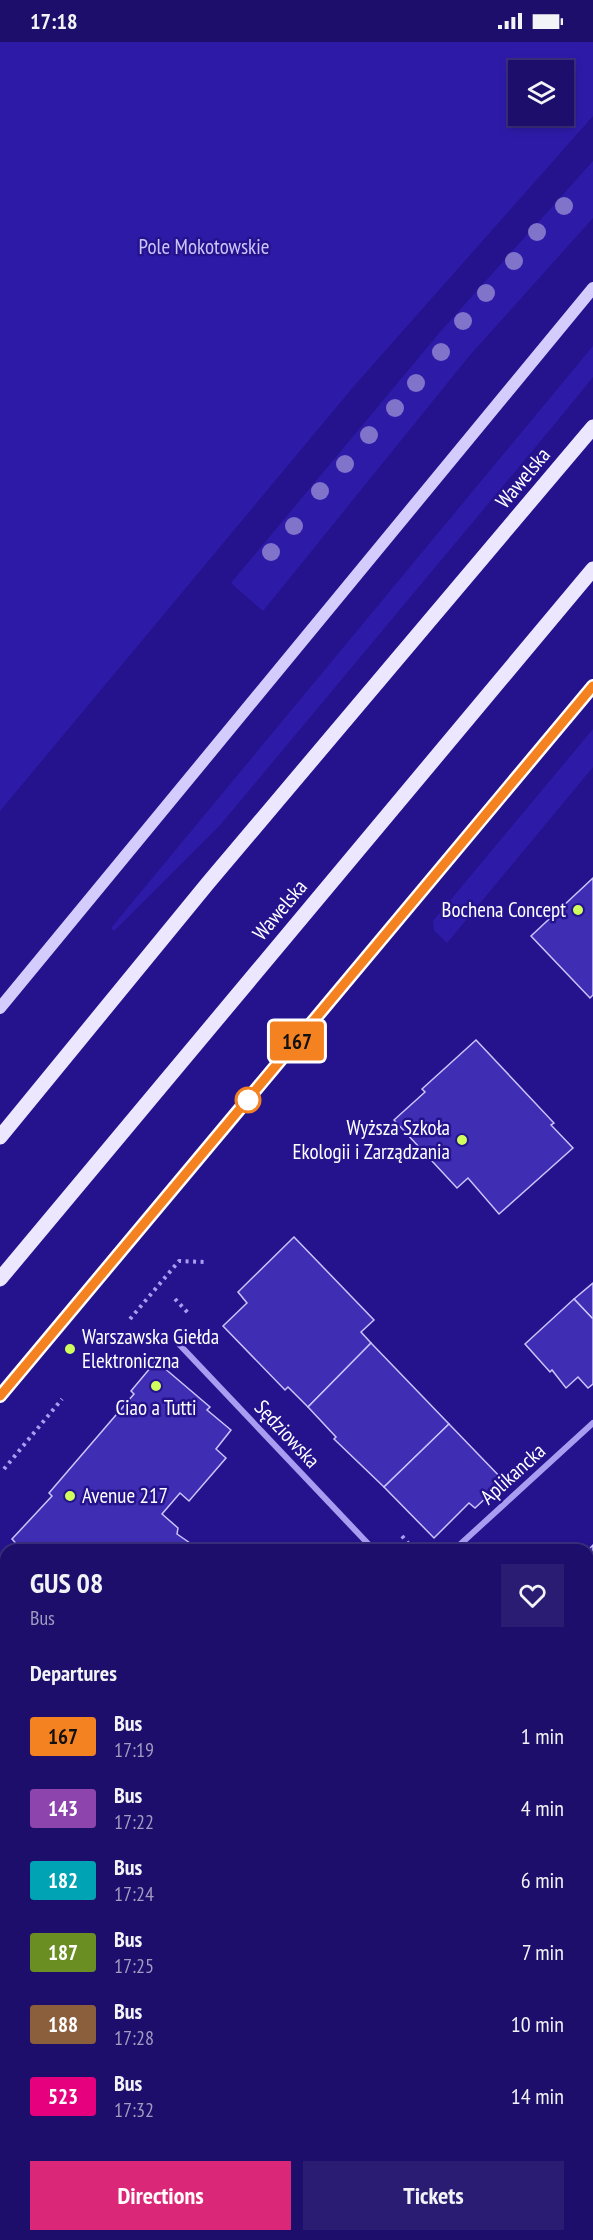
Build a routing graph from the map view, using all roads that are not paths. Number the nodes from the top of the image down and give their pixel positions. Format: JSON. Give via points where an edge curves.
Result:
{"nodes":[{"id":1,"x":593,"y":288,"type":"edge"},
{"id":2,"x":593,"y":427,"type":"edge"},
{"id":3,"x":593,"y":569,"type":"edge"},
{"id":4,"x":593,"y":686,"type":"edge"},
{"id":5,"x":0,"y":1008,"type":"edge"},
{"id":6,"x":0,"y":1137,"type":"edge"},
{"id":7,"x":0,"y":1279,"type":"edge"},
{"id":8,"x":176,"y":1341,"type":"dead end"},
{"id":9,"x":0,"y":1396,"type":"edge"},
{"id":10,"x":593,"y":1423,"type":"edge"},
{"id":11,"x":368,"y":1544,"type":"edge"},
{"id":12,"x":461,"y":1544,"type":"edge"}],
"edges":[{"from":1,"to":5,"type":"main road"},
{"from":2,"to":6,"type":"main road","name":"Wawelska","via":[[208,883]]},
{"from":3,"to":7,"type":"main road","name":"Wawelska"},
{"from":4,"to":9,"type":"main road"},
{"from":8,"to":11,"type":"street","name":"Sędziowska"},
{"from":10,"to":12,"type":"street","name":"Aplikancka"}]}
